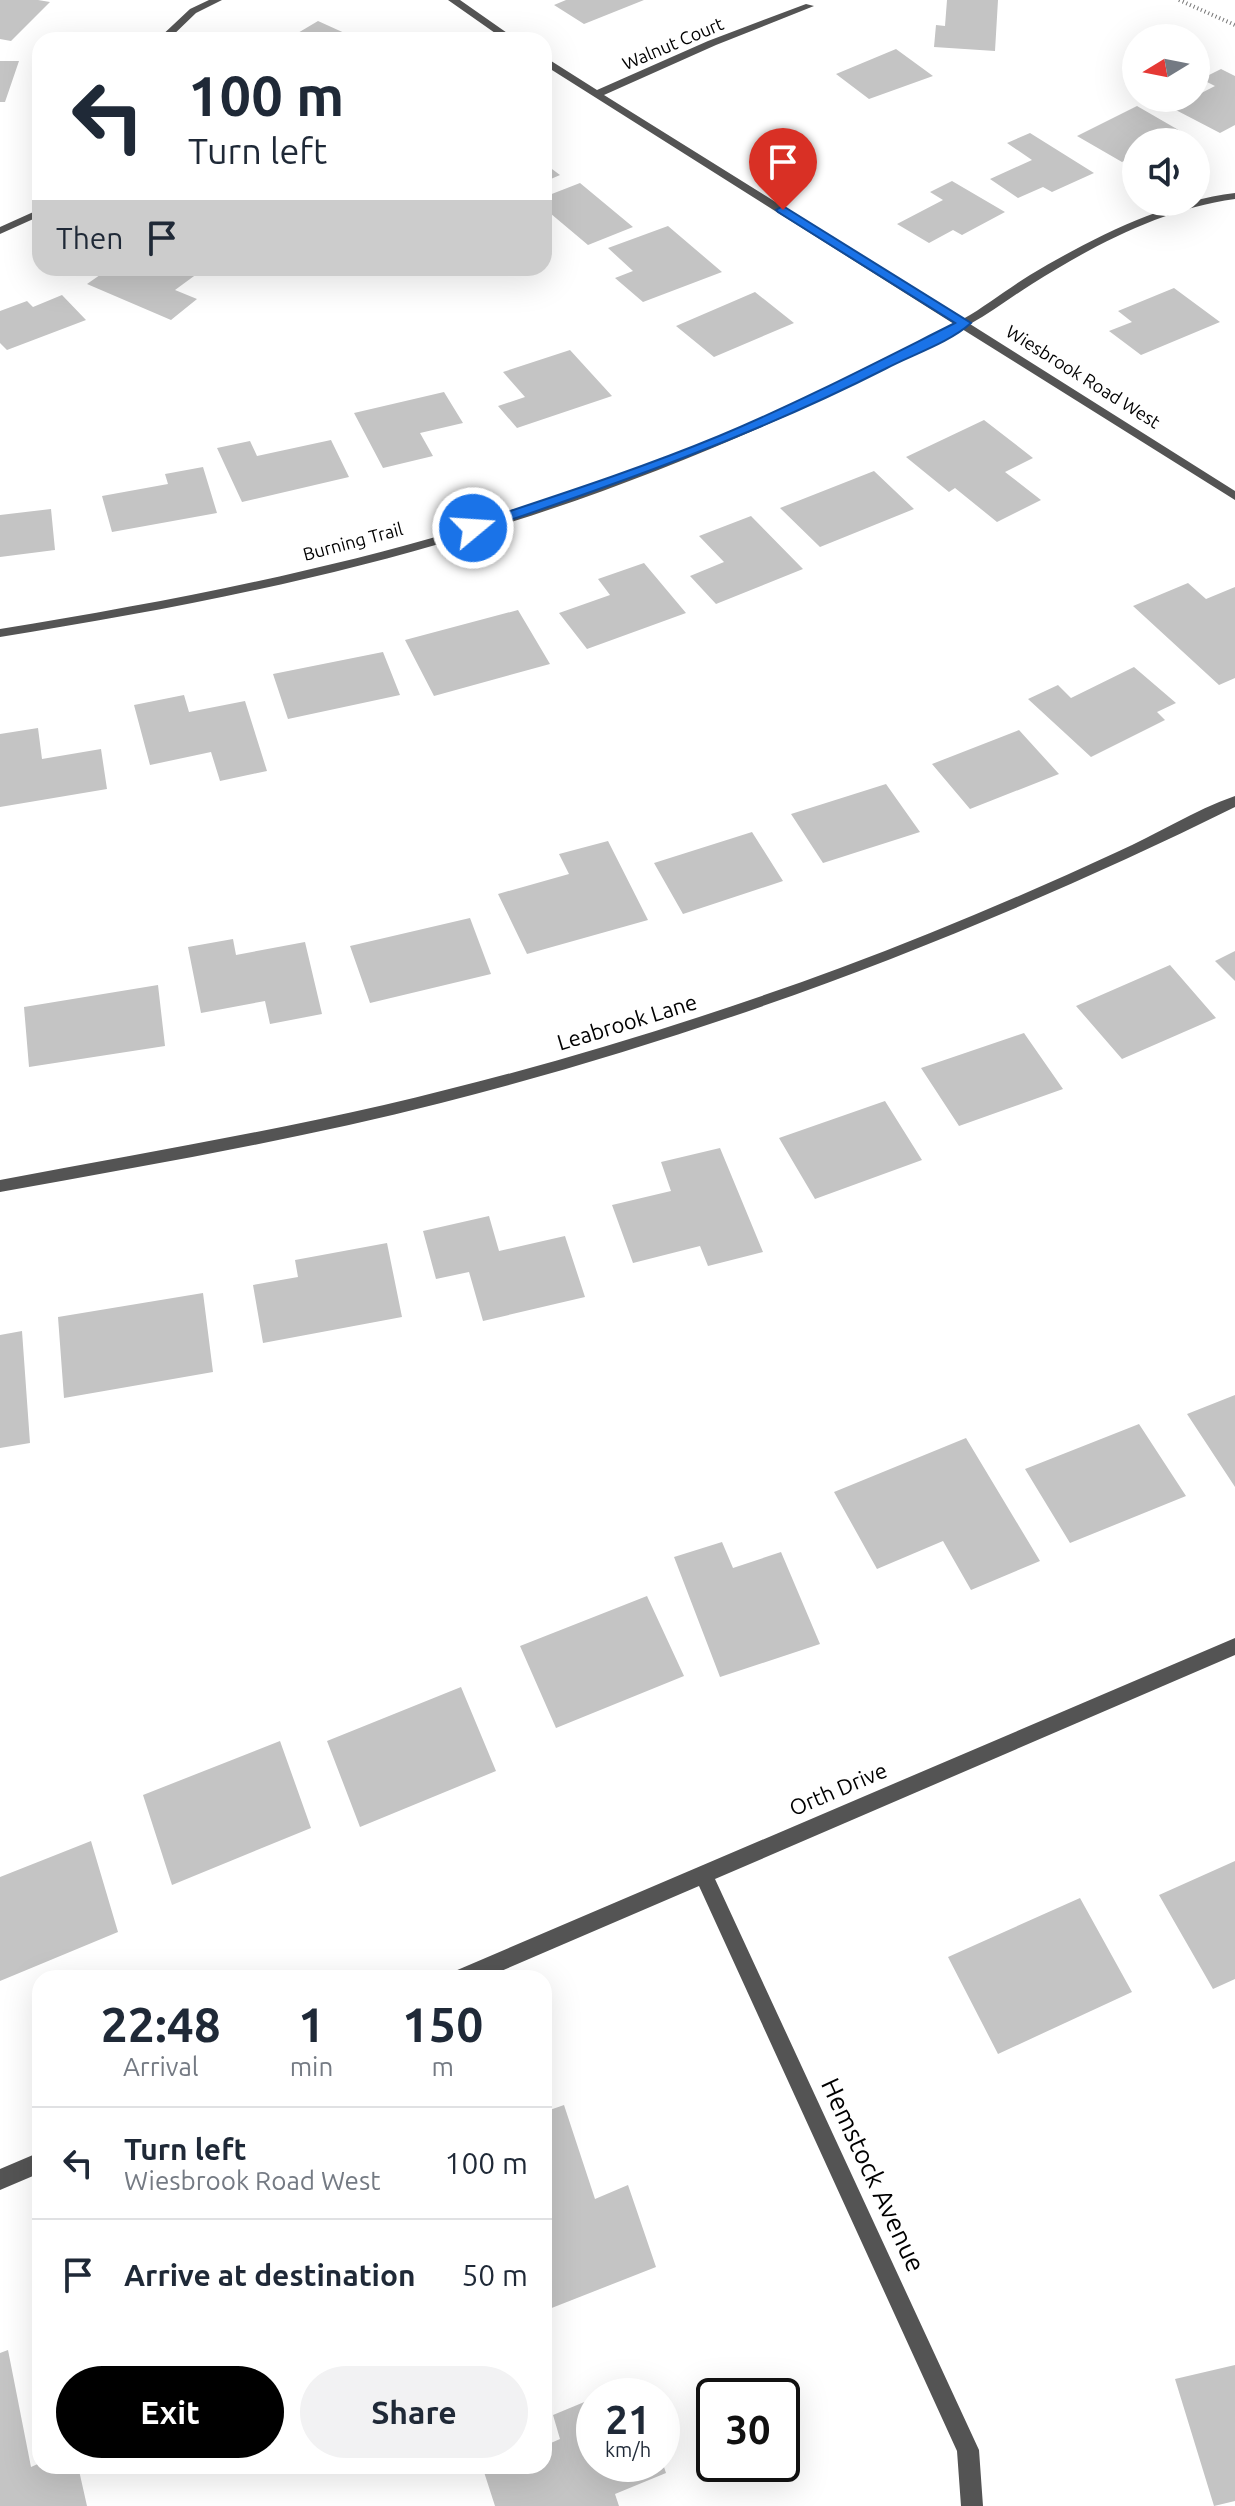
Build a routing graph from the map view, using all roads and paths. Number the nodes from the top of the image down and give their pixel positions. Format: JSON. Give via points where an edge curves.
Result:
{"nodes":[{"id":1,"x":217,"y":0,"type":"edge"},
{"id":2,"x":453,"y":0,"type":"edge"},
{"id":3,"x":1179,"y":0,"type":"edge"},
{"id":4,"x":809,"y":6,"type":"dead end"},
{"id":5,"x":1235,"y":25,"type":"edge"},
{"id":6,"x":171,"y":32,"type":"edge"},
{"id":7,"x":500,"y":32,"type":"edge"},
{"id":8,"x":552,"y":66,"type":"edge"},
{"id":9,"x":595,"y":95,"type":"junction"},
{"id":10,"x":1235,"y":196,"type":"edge"},
{"id":11,"x":32,"y":216,"type":"edge"},
{"id":12,"x":0,"y":231,"type":"edge"},
{"id":13,"x":964,"y":323,"type":"junction"},
{"id":14,"x":1235,"y":496,"type":"edge"},
{"id":15,"x":0,"y":633,"type":"edge"},
{"id":16,"x":1235,"y":801,"type":"edge"},
{"id":17,"x":0,"y":1186,"type":"edge"},
{"id":18,"x":1235,"y":1646,"type":"edge"},
{"id":19,"x":703,"y":1873,"type":"junction"},
{"id":20,"x":480,"y":1970,"type":"edge"},
{"id":21,"x":32,"y":2166,"type":"edge"},
{"id":22,"x":0,"y":2180,"type":"edge"},
{"id":23,"x":972,"y":2506,"type":"edge"}],
"edges":[{"from":1,"to":6,"type":"street","via":[[193,11]]},
{"from":2,"to":7,"type":"street"},
{"from":3,"to":5,"type":"path"},
{"from":4,"to":9,"type":"street","name":"Walnut Court"},
{"from":8,"to":9,"type":"street","name":"Wiesbrook Road West"},
{"from":9,"to":13,"type":"street","name":"Wiesbrook Road West"},
{"from":10,"to":13,"type":"street","name":"Burning Trail","via":[[1212,197],[1094,245]]},
{"from":11,"to":12,"type":"street"},
{"from":13,"to":14,"type":"street","name":"Wiesbrook Road West"},
{"from":13,"to":15,"type":"street","name":"Burning Trail","via":[[726,438],[571,497],[316,571]]},
{"from":16,"to":17,"type":"street","name":"Leabrook Lane","via":[[1055,889],[856,970],[609,1052],[323,1125]]},
{"from":18,"to":19,"type":"street","name":"Orth Drive"},
{"from":19,"to":20,"type":"street","name":"Orth Drive"},
{"from":19,"to":23,"type":"street","name":"Hemstock Avenue","via":[[968,2450]]},
{"from":21,"to":22,"type":"street"}]}
